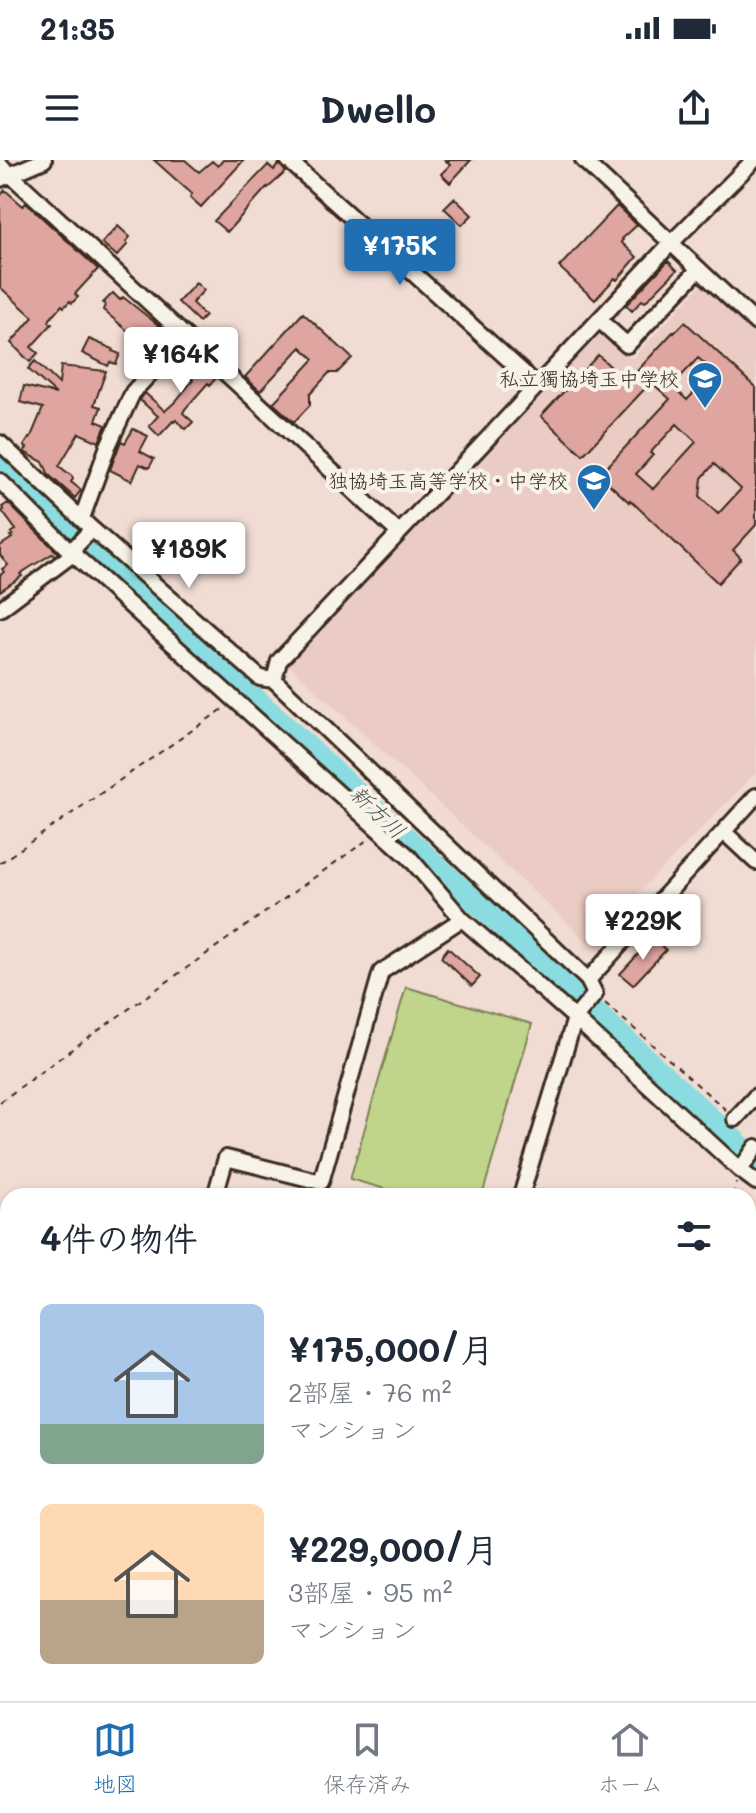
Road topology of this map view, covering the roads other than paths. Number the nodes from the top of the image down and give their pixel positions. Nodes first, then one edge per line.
1 (44, 160) edge
2 (288, 160) edge
3 (583, 160) edge
4 (754, 160) edge
5 (4, 173) edge
6 (671, 243) junction
7 (699, 269) junction
8 (599, 320) junction
9 (756, 323) edge
10 (185, 336) junction
11 (537, 385) junction
12 (0, 443) edge
13 (0, 481) edge
14 (87, 526) junction
15 (399, 533) junction
16 (74, 550) junction
17 (0, 609) edge
18 (274, 680) junction
19 (756, 796) edge
20 (724, 832) junction
21 (756, 862) edge
22 (462, 919) junction
23 (588, 980) junction
24 (578, 1014) junction
25 (756, 1096) edge
26 (735, 1119) road end
27 (756, 1147) edge
28 (740, 1170) junction
29 (756, 1182) edge
30 (217, 1188) edge
31 (524, 1188) edge

1 - 5 street
2 - 11 street
3 - 6 street
4 - 6 street
5 - 10 street
6 - 7 street
6 - 8 street
7 - 8 street
7 - 9 street
8 - 11 street
10 - 14 street
10 - 15 street
11 - 15 street
12 - 14 street
13 - 16 street
14 - 16 street
14 - 18 street
15 - 18 street
16 - 17 street
16 - 22 street
18 - 23 street
19 - 20 street
20 - 21 street
20 - 23 street
22 - 24 street
22 - 30 street
23 - 24 street
24 - 28 street
24 - 31 street
25 - 26 street
27 - 28 street
28 - 29 street

